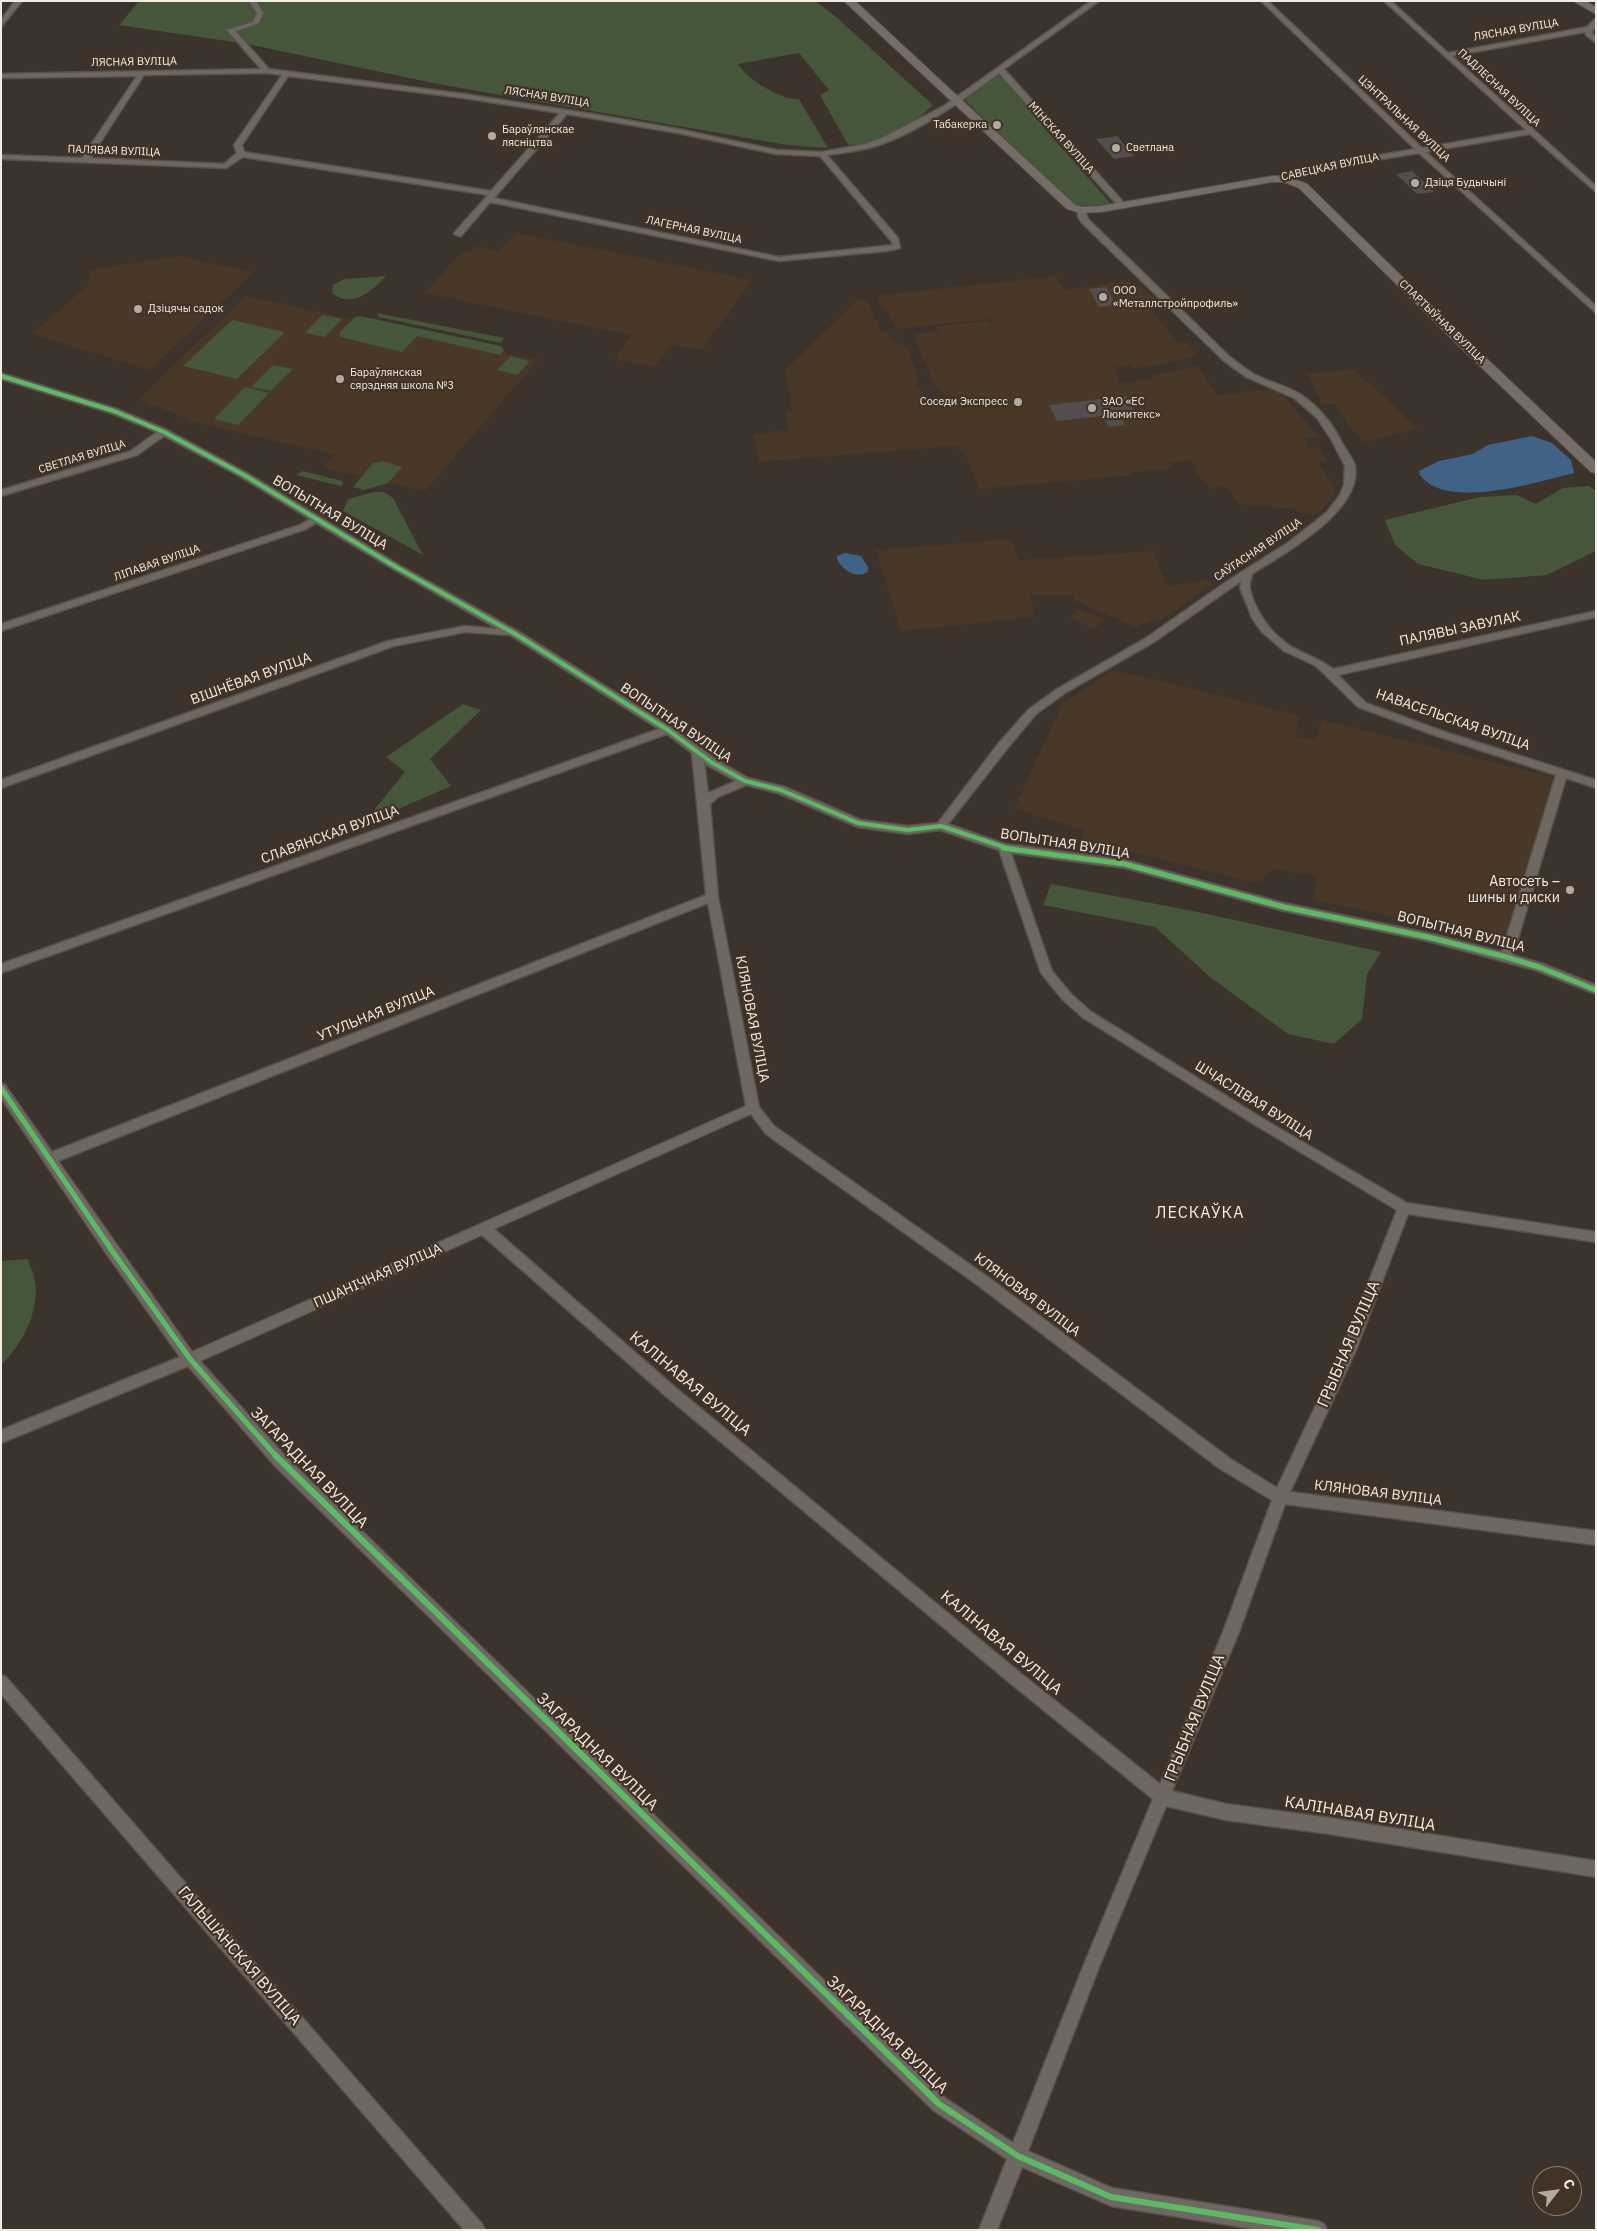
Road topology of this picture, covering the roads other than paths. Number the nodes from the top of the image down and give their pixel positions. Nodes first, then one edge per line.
1 (19, 1) edge
2 (252, 1) edge
3 (849, 1) edge
4 (1096, 1) edge
5 (1264, 1) edge
6 (1387, 1) edge
7 (1578, 1) edge
8 (1596, 11) edge
9 (1596, 20) edge
10 (1, 25) edge
11 (1589, 29) junction
12 (1596, 41) edge
13 (1448, 55) junction
14 (1000, 69) junction
15 (267, 71) junction
16 (286, 74) junction
17 (141, 75) junction
18 (1, 76) edge
19 (957, 100) junction
20 (565, 112) junction
21 (1530, 132) junction
22 (1419, 150) junction
23 (241, 154) junction
24 (822, 154) junction
25 (1, 157) edge
26 (84, 161) junction
27 (1286, 179) junction
28 (1596, 190) edge
29 (491, 197) junction
30 (1122, 205) junction
31 (1076, 208) junction
32 (458, 234) dead end
33 (1596, 311) edge
34 (1, 376) edge
35 (164, 432) junction
36 (1596, 469) edge
37 (1, 493) edge
38 (318, 518) junction
39 (1247, 574) junction
40 (1596, 614) edge
41 (1, 628) edge
42 (517, 635) junction
43 (1331, 672) junction
44 (668, 730) junction
45 (697, 750) junction
46 (1562, 773) junction
47 (745, 781) junction
48 (1, 784) edge
49 (1596, 784) edge
50 (704, 803) junction
51 (941, 826) junction
52 (1004, 848) junction
53 (712, 897) junction
54 (1506, 957) junction
55 (1, 969) edge
56 (1596, 990) edge
57 (1, 1088) edge
58 (753, 1108) junction
59 (51, 1158) junction
60 (1404, 1208) junction
61 (485, 1229) junction
62 (1596, 1237) edge
63 (190, 1359) junction
64 (1, 1437) edge
65 (1280, 1497) junction
66 (1596, 1538) edge
67 (1, 1682) edge
68 (1163, 1797) junction
69 (1596, 1869) edge
70 (1018, 2156) junction
71 (476, 2230) edge
72 (988, 2230) edge
73 (1318, 2230) edge

1 - 10 street
2 - 15 street
3 - 19 main road
4 - 14 street
5 - 22 street, ЦЭНТРАЛЬНАЯ ВУЛІЦА
6 - 13 street, ПАДЛЕСНАЯ ВУЛІЦА
7 - 8 main road
9 - 11 street
11 - 12 street
11 - 13 street, ЛЯСНАЯ ВУЛІЦА
13 - 21 street, ПАДЛЕСНАЯ ВУЛІЦА
14 - 19 street
14 - 30 street, МІНСКАЯ ВУЛІЦА
15 - 16 street, ЛЯСНАЯ ВУЛІЦА
15 - 17 street, ЛЯСНАЯ ВУЛІЦА
16 - 20 street, ЛЯСНАЯ ВУЛІЦА
16 - 23 street
17 - 18 street, ЛЯСНАЯ ВУЛІЦА
17 - 26 street
19 - 24 street, ЛЯСНАЯ ВУЛІЦА
19 - 31 main road
20 - 24 street, ЛЯСНАЯ ВУЛІЦА
20 - 29 street
21 - 22 street, САВЕЦКАЯ ВУЛІЦА
21 - 28 street, ПАДЛЕСНАЯ ВУЛІЦА
22 - 27 street, САВЕЦКАЯ ВУЛІЦА
22 - 33 street, ЦЭНТРАЛЬНАЯ ВУЛІЦА
23 - 26 street, ПАЛЯВАЯ ВУЛІЦА
23 - 29 street, ЛАГЕРНАЯ ВУЛІЦА
24 - 29 street, ЛАГЕРНАЯ ВУЛІЦА
25 - 26 street, ПАЛЯВАЯ ВУЛІЦА
27 - 30 main road, САВЕЦКАЯ ВУЛІЦА
27 - 36 main road, СПАРТЫЎНАЯ ВУЛІЦА
29 - 32 street
30 - 31 main road, САВЕЦКАЯ ВУЛІЦА
31 - 39 street, САЎГАСНАЯ ВУЛІЦА
34 - 35 street, ВОПЫТНАЯ ВУЛІЦА
35 - 37 street, СВЕТЛАЯ ВУЛІЦА
35 - 38 street, ВОПЫТНАЯ ВУЛІЦА
38 - 41 street, ЛІПАВАЯ ВУЛІЦА
38 - 42 street, ВОПЫТНАЯ ВУЛІЦА
39 - 43 street, НАВАСЕЛЬСКАЯ ВУЛІЦА
39 - 51 street, САЎГАСНАЯ ВУЛІЦА
40 - 43 street, ПАЛЯВЫ ЗАВУЛАК
42 - 44 street, ВОПЫТНАЯ ВУЛІЦА
42 - 48 street, ВІШНЁВАЯ ВУЛІЦА
43 - 46 street, НАВАСЕЛЬСКАЯ ВУЛІЦА
44 - 45 street, ВОПЫТНАЯ ВУЛІЦА
44 - 55 street, СЛАВЯНСКАЯ ВУЛІЦА
45 - 47 street, ВОПЫТНАЯ ВУЛІЦА
45 - 50 street, КЛЯНОВАЯ ВУЛІЦА
46 - 49 street, НАВАСЕЛЬСКАЯ ВУЛІЦА
46 - 54 street
47 - 50 street
47 - 51 street, ВОПЫТНАЯ ВУЛІЦА
50 - 53 street, КЛЯНОВАЯ ВУЛІЦА
51 - 52 street, ВОПЫТНАЯ ВУЛІЦА
52 - 54 street, ВОПЫТНАЯ ВУЛІЦА
52 - 60 street, ШЧАСЛІВАЯ ВУЛІЦА
53 - 58 street, КЛЯНОВАЯ ВУЛІЦА
53 - 59 street, УТУЛЬНАЯ ВУЛІЦА
54 - 56 street, ВОПЫТНАЯ ВУЛІЦА
57 - 59 street, ЗАГАРАДНАЯ ВУЛІЦА
58 - 61 street, ПШАНІЧНАЯ ВУЛІЦА
58 - 65 street, КЛЯНОВАЯ ВУЛІЦА
59 - 63 street, ЗАГАРАДНАЯ ВУЛІЦА
60 - 62 street, ШЧАСЛІВАЯ ВУЛІЦА
60 - 65 street, ГРЫБНАЯ ВУЛІЦА
61 - 63 street, ПШАНІЧНАЯ ВУЛІЦА
61 - 68 street, КАЛІНАВАЯ ВУЛІЦА
63 - 64 street, ПШАНІЧНАЯ ВУЛІЦА
63 - 70 street, ЗАГАРАДНАЯ ВУЛІЦА
65 - 66 street, КЛЯНОВАЯ ВУЛІЦА
65 - 68 street, ГРЫБНАЯ ВУЛІЦА
67 - 71 street, ГАЛЬШАНСКАЯ ВУЛІЦА
68 - 69 street, КАЛІНАВАЯ ВУЛІЦА
68 - 70 street, ГРЫБНАЯ ВУЛІЦА
70 - 72 street, ГРЫБНАЯ ВУЛІЦА
70 - 73 street, ЗАГАРАДНАЯ ВУЛІЦА

